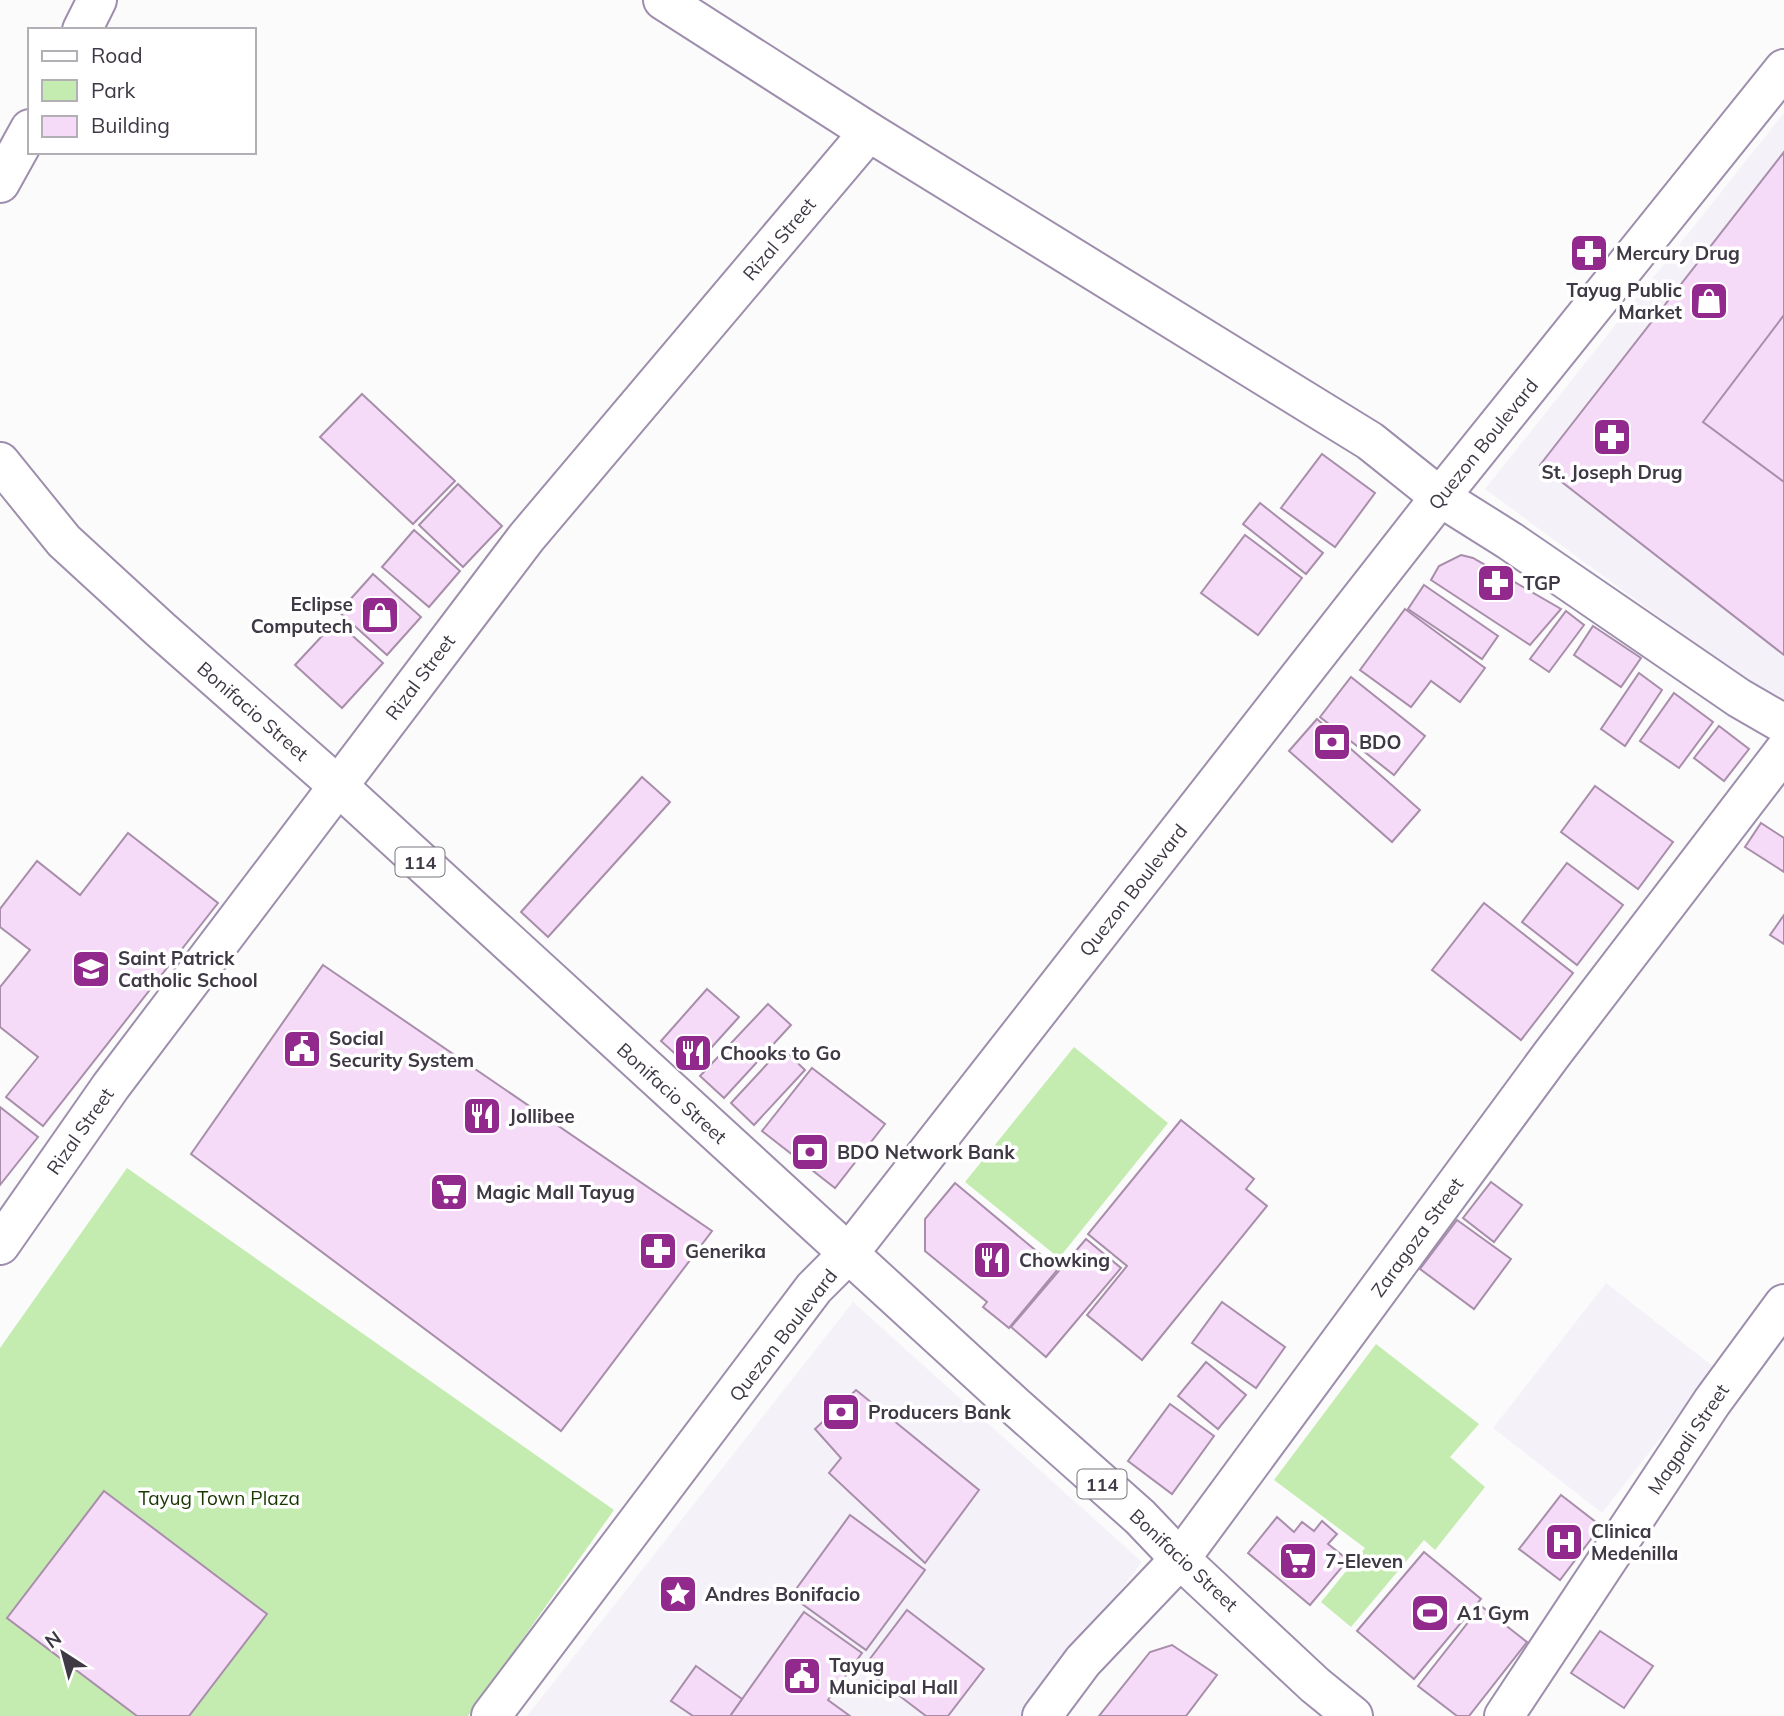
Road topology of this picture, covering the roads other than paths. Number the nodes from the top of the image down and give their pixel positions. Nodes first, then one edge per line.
1 (97, 0) edge
2 (663, 0) edge
3 (83, 28) edge
4 (1784, 69) edge
5 (869, 132) junction
6 (28, 133) edge
7 (0, 183) edge
8 (0, 462) edge
9 (1440, 497) junction
10 (1784, 724) edge
11 (1784, 751) edge
12 (337, 785) junction
13 (0, 1245) edge
14 (849, 1253) junction
15 (1784, 1304) edge
16 (1180, 1559) junction
17 (491, 1716) edge
18 (1042, 1716) edge
19 (1353, 1716) edge
20 (1504, 1716) edge

1 - 3 street
2 - 5 street
4 - 9 street, Quezon Boulevard
5 - 9 street
5 - 12 street, Rizal Street
6 - 7 street
8 - 12 street, Bonifacio Street / 114
9 - 10 street
9 - 14 street, Quezon Boulevard
11 - 16 street, Zaragoza Street
12 - 13 street, Rizal Street
12 - 14 street, Bonifacio Street / 114
14 - 16 street, Bonifacio Street / 114
14 - 17 street, Quezon Boulevard
15 - 20 street, Magpali Street
16 - 18 street, Zaragoza Street
16 - 19 street, Bonifacio Street / 114

